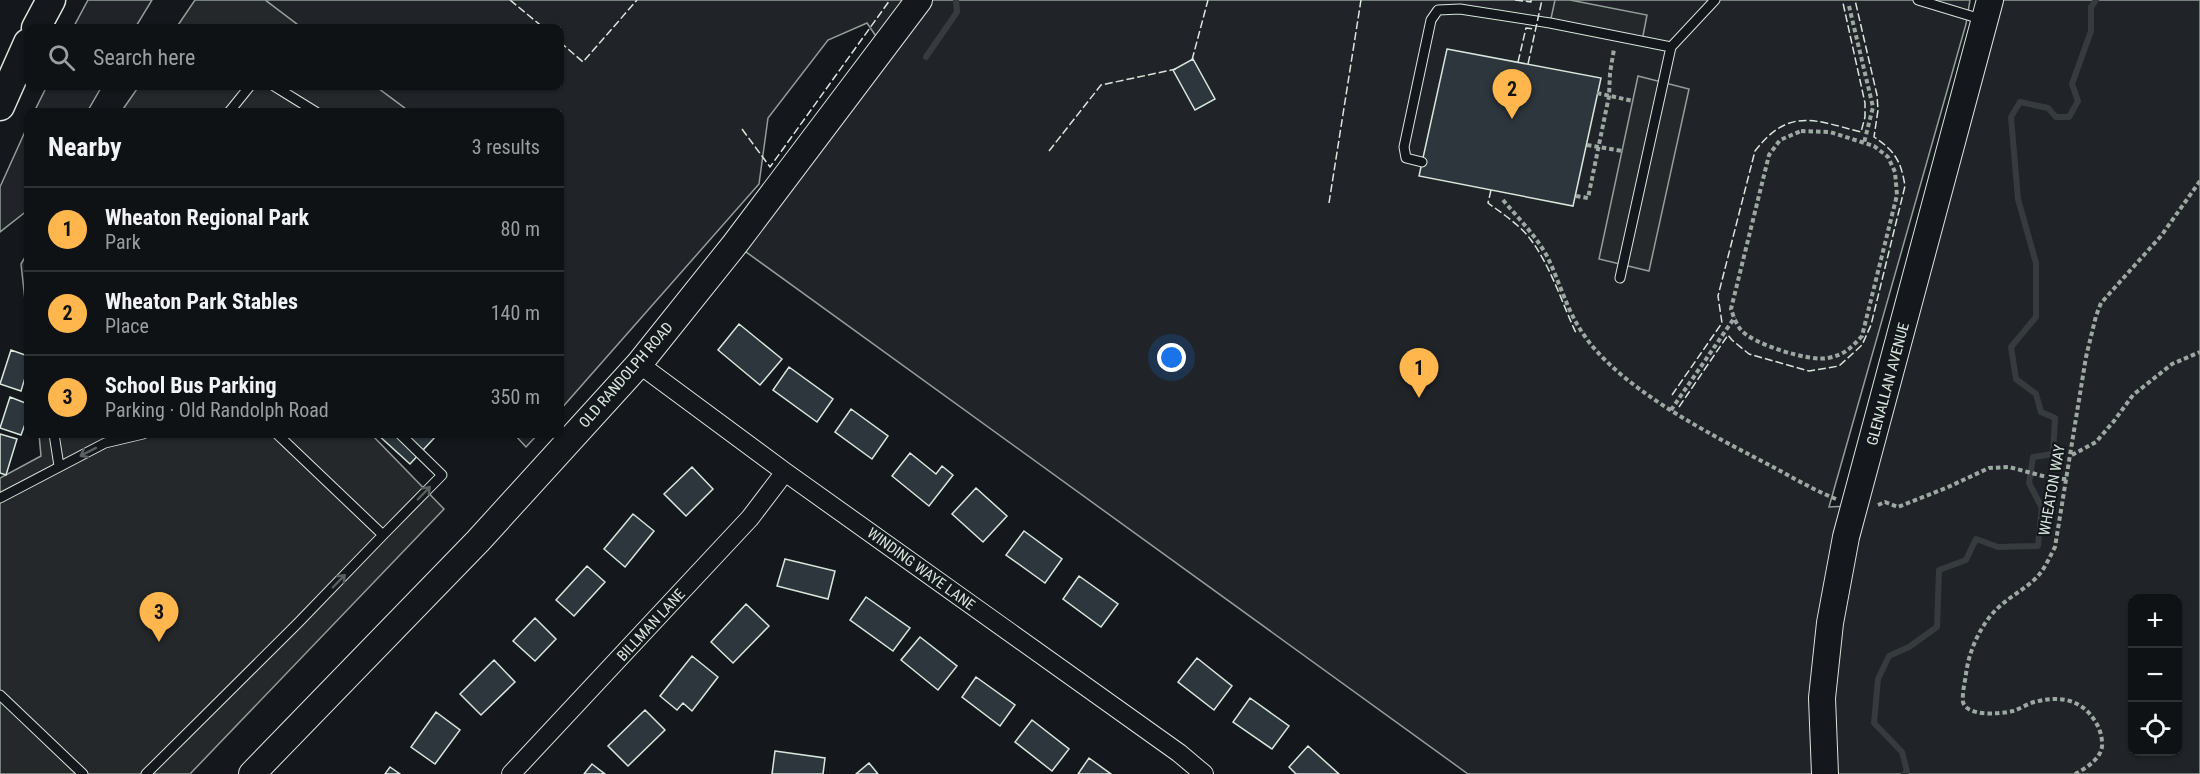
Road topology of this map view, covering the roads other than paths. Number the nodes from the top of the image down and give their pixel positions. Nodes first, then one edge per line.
1 (51, 0) edge
2 (919, 0) edge
3 (1714, 0) edge
4 (1918, 0) edge
5 (1988, 10) edge
6 (38, 24) edge
7 (1671, 47) junction
8 (24, 53) edge
9 (247, 90) edge
10 (280, 90) edge
11 (0, 106) edge
12 (232, 108) edge
13 (310, 108) edge
14 (1422, 162) dead end
15 (1620, 278) dead end
16 (639, 364) junction
17 (55, 438) edge
18 (126, 438) edge
19 (281, 438) edge
20 (404, 438) edge
21 (59, 466) junction
22 (785, 472) junction
23 (0, 498) edge
24 (383, 535) junction
25 (0, 695) edge
26 (83, 774) edge
27 (146, 774) edge
28 (252, 774) edge
29 (511, 774) edge
30 (1204, 774) edge
31 (1825, 774) edge

1 - 6 main road
2 - 16 street, OLD RANDOLPH ROAD
3 - 7 lane
4 - 5 lane
5 - 31 street, GLENALLAN AVENUE
7 - 14 lane
7 - 15 lane
8 - 11 main road
9 - 12 lane
10 - 13 lane
16 - 22 street, WINDING WAYE LANE
16 - 28 street, OLD RANDOLPH ROAD
17 - 21 lane
18 -> 21 lane
19 - 24 lane
24 -> 20 lane
21 - 23 lane
22 - 29 street, BILLMAN LANE
22 - 30 street, WINDING WAYE LANE
27 -> 24 lane
25 - 26 lane

